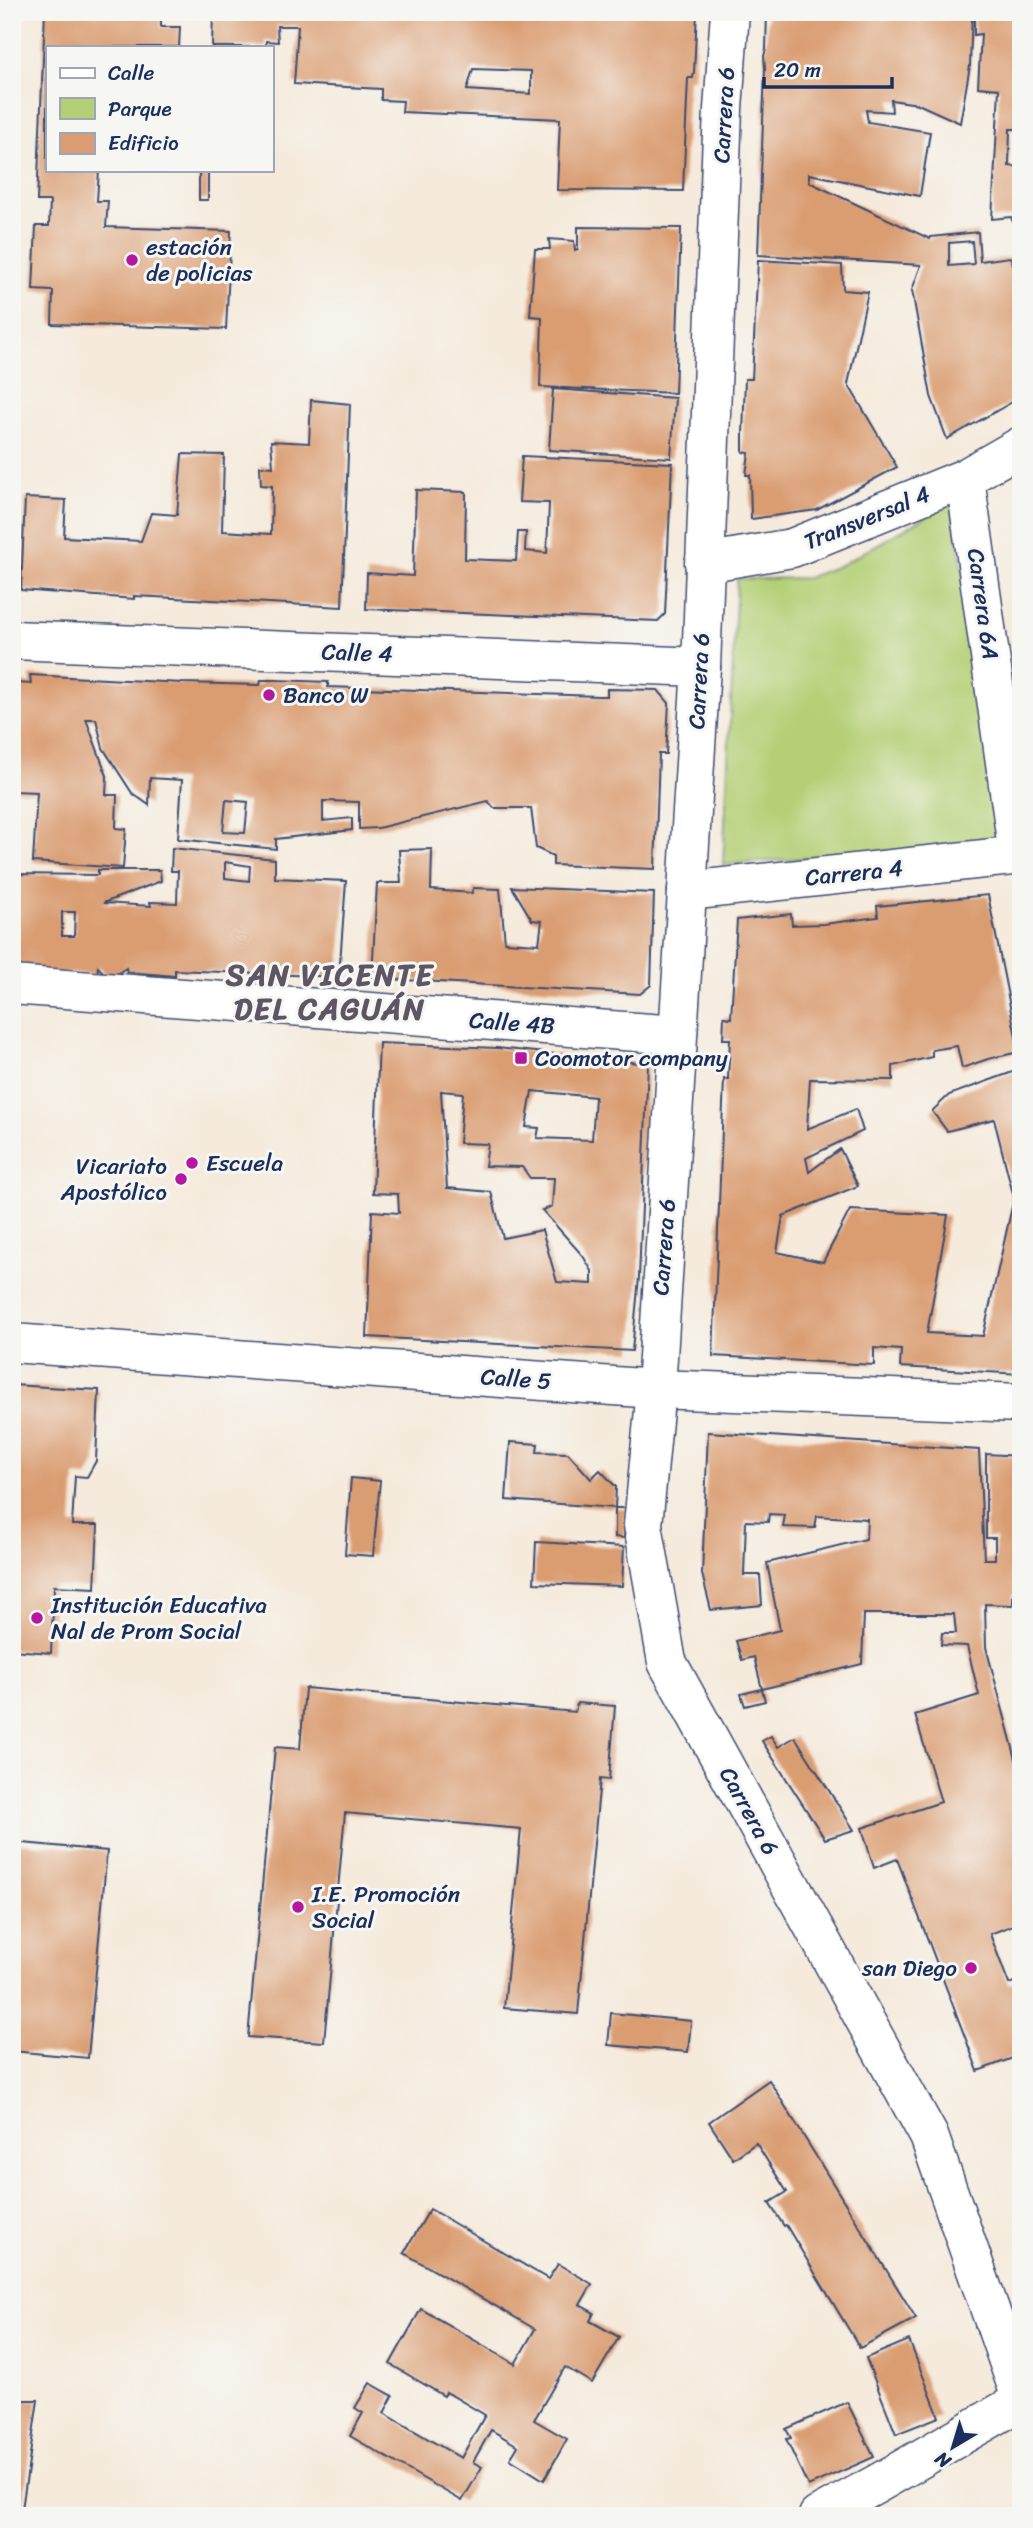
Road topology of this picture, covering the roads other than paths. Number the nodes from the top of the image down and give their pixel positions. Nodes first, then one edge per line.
1 (730, 12) edge
2 (1021, 446) edge
3 (965, 478) junction
4 (704, 563) junction
5 (12, 640) edge
6 (701, 667) junction
7 (1019, 855) edge
8 (687, 891) junction
9 (12, 985) edge
10 (677, 1035) junction
11 (12, 1343) edge
12 (656, 1388) junction
13 (1021, 1403) edge
14 (1021, 2399) edge
15 (818, 2516) edge

1 - 4 main road, Carrera 6
2 - 3 main road, Transversal 4
3 - 4 main road, Transversal 4
3 - 7 main road, Carrera 6A
4 - 6 main road, Carrera 6
5 - 6 main road, Calle 4
6 - 8 main road, Carrera 6
7 - 8 main road, Carrera 4
8 - 10 main road, Carrera 6
9 - 10 main road, Calle 4B
10 - 12 main road, Carrera 6
11 - 12 main road, Calle 5
12 - 13 main road, Calle 5
12 - 14 main road, Carrera 6
14 - 15 main road

